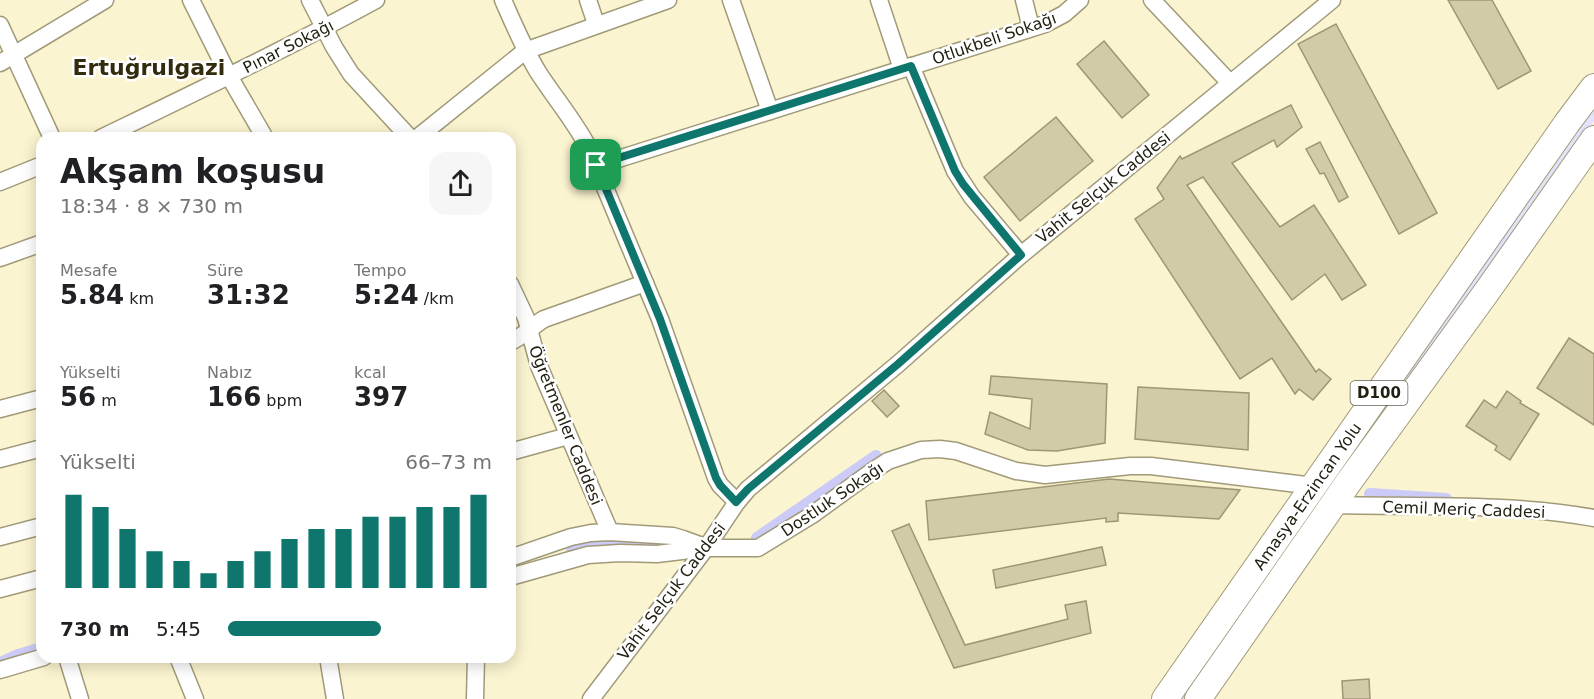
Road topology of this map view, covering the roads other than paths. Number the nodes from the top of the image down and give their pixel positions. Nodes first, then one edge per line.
1 (105, 0) edge
2 (191, 0) edge
3 (310, 0) edge
4 (376, 0) edge
5 (502, 0) edge
6 (588, 0) edge
7 (668, 0) edge
8 (731, 0) edge
9 (879, 0) edge
10 (1024, 0) edge
11 (1080, 0) edge
12 (1152, 0) edge
13 (1332, 0) edge
14 (638, 4) edge
15 (596, 24) junction
16 (0, 25) edge
17 (324, 28) junction
18 (1031, 28) junction
19 (525, 51) junction
20 (7, 58) edge
21 (906, 68) junction
22 (229, 76) junction
23 (1230, 83) junction
24 (1594, 87) edge
25 (770, 111) junction
26 (49, 132) edge
27 (113, 132) edge
28 (262, 132) edge
29 (404, 132) edge
30 (424, 132) edge
31 (1594, 139) edge
32 (596, 165) junction
33 (36, 167) edge
34 (0, 182) edge
35 (36, 245) edge
36 (1021, 255) junction
37 (0, 258) edge
38 (645, 283) junction
39 (516, 297) edge
40 (529, 329) junction
41 (516, 339) edge
42 (36, 400) edge
43 (0, 409) edge
44 (568, 436) junction
45 (36, 450) edge
46 (516, 450) edge
47 (0, 459) edge
48 (1314, 486) junction
49 (736, 502) junction
50 (1333, 504) junction
51 (1594, 518) edge
52 (36, 528) edge
53 (610, 532) junction
54 (0, 537) edge
55 (705, 548) junction
56 (516, 556) edge
57 (516, 575) edge
58 (36, 580) edge
59 (0, 589) edge
60 (36, 659) edge
61 (69, 663) edge
62 (180, 663) edge
63 (329, 663) edge
64 (476, 663) edge
65 (0, 670) edge
66 (596, 697) edge
67 (80, 699) edge
68 (195, 699) edge
69 (335, 699) edge
70 (476, 699) edge
71 (1165, 699) edge
72 (1198, 699) edge

1 - 20 street
2 - 22 street
3 - 17 street
4 - 17 street, Pınar Sokağı
5 - 19 street
6 - 15 street
7 - 14 street
8 - 25 street
9 - 21 street
10 - 18 street
11 - 18 street, Otlukbeli Sokağı
12 - 23 street
13 - 23 street, Vahit Selçuk Caddesi
14 - 15 street
15 - 19 street
16 - 20 street
17 - 22 street, Pınar Sokağı
17 - 29 street
18 - 21 street, Otlukbeli Sokağı
19 - 30 street
19 - 32 street
20 - 26 street
21 - 25 street, Otlukbeli Sokağı
21 - 36 street
22 - 27 street, Pınar Sokağı
22 - 28 street
23 - 36 street, Vahit Selçuk Caddesi
24 - 48 highway, Amasya-Erzincan Yolu / D100
25 - 32 street, Otlukbeli Sokağı
31 - 50 highway, Amasya-Erzincan Yolu / D100
32 - 38 street
33 - 34 street
35 - 37 street
36 - 49 street, Vahit Selçuk Caddesi
38 - 40 street
38 - 49 street
39 - 40 street, Öğretmenler Caddesi
40 - 41 street
40 - 44 street, Öğretmenler Caddesi
42 - 43 street
44 - 46 street
44 - 53 street, Öğretmenler Caddesi
45 - 47 street
48 - 55 street, Dostluk Sokağı
48 - 71 highway, Amasya-Erzincan Yolu / D100
49 - 55 street, Vahit Selçuk Caddesi
50 - 51 street, Cemil Meriç Caddesi
50 - 72 highway, Amasya-Erzincan Yolu / D100
52 - 54 street
53 - 55 street, Dostluk Sokağı
53 - 56 street, Dostluk Sokağı
55 - 57 street, Dostluk Sokağı
55 - 66 street, Vahit Selçuk Caddesi
58 - 59 street
60 - 65 street
61 - 67 street
62 - 68 street
63 - 69 street
64 - 70 street

